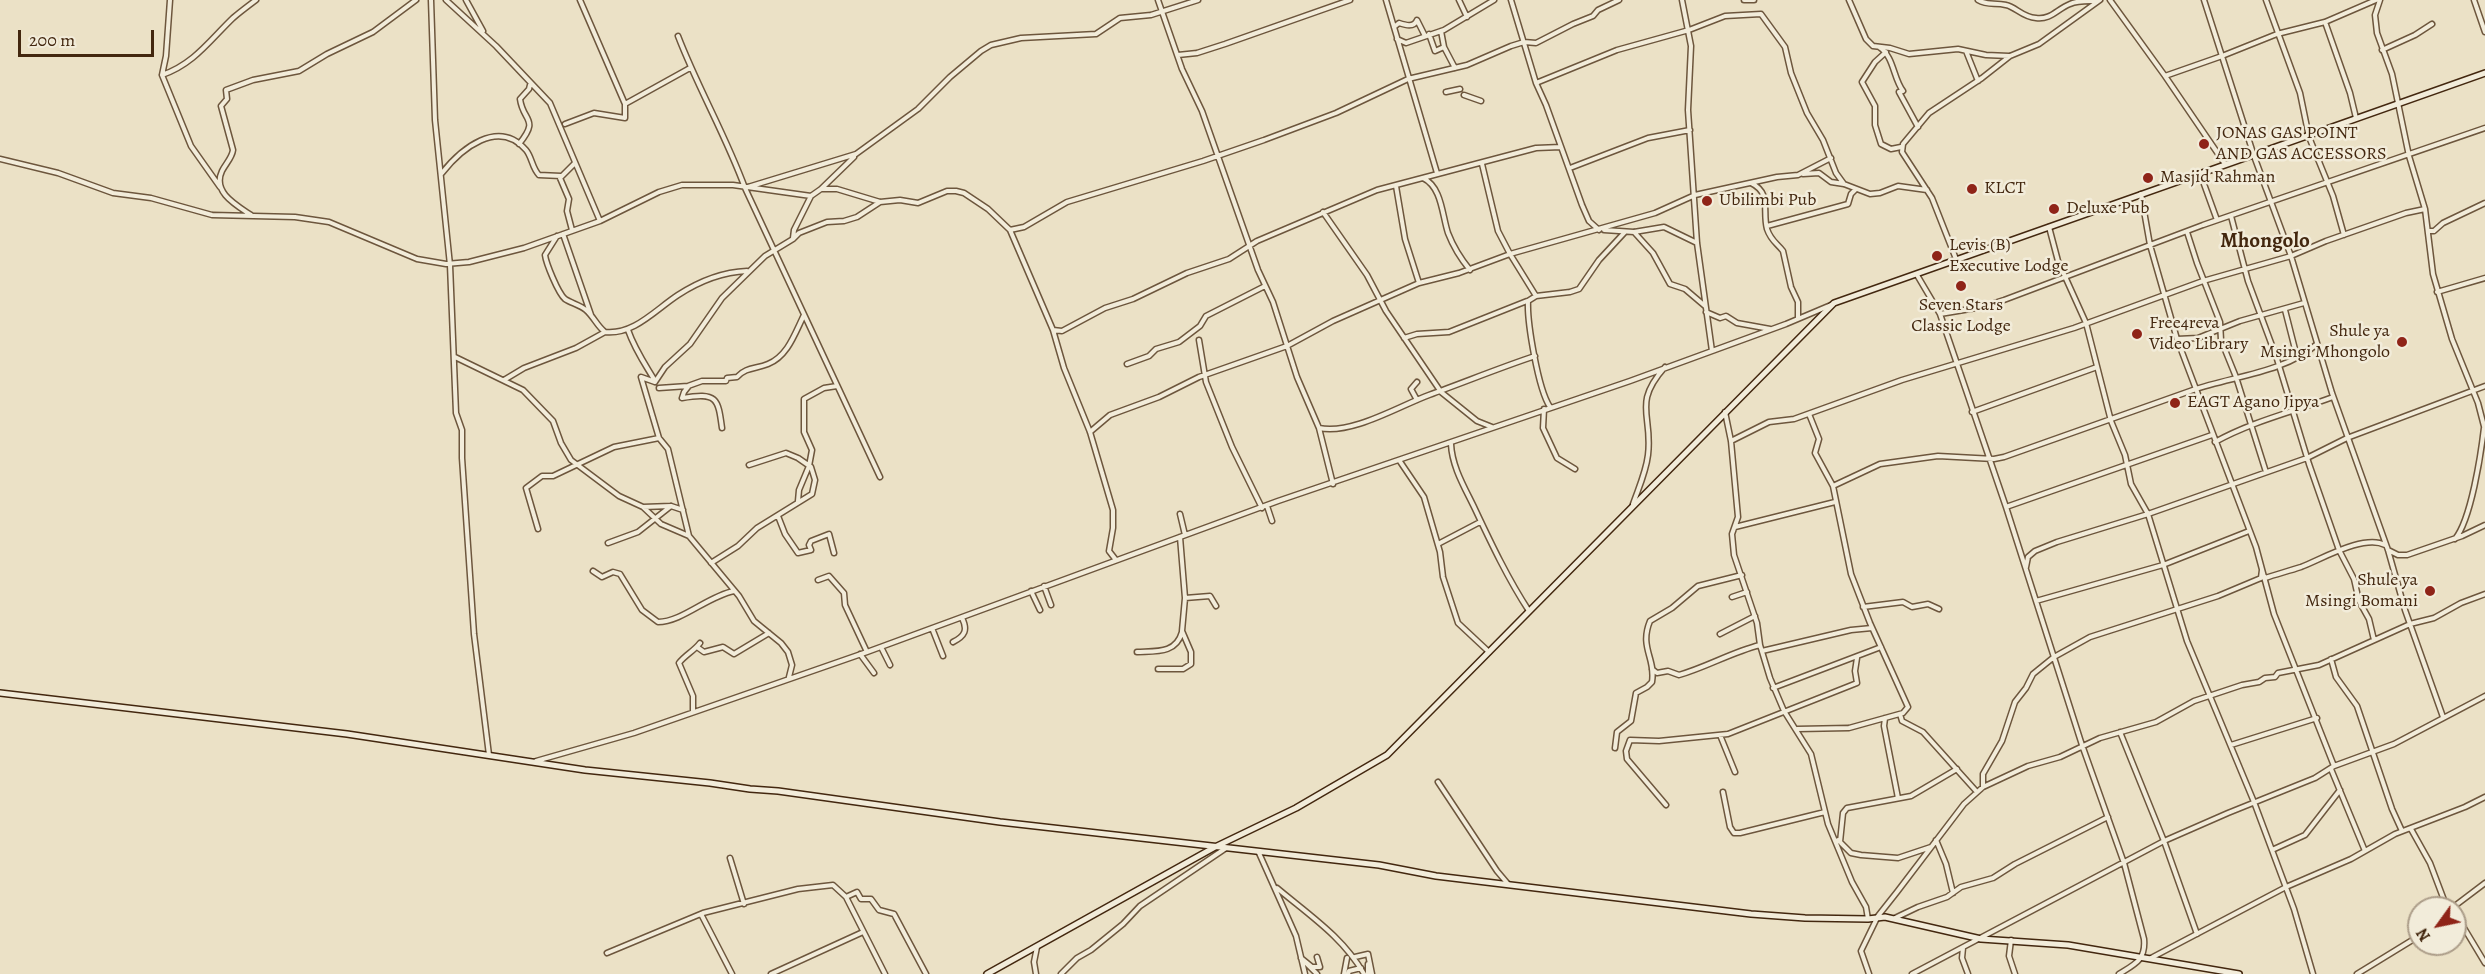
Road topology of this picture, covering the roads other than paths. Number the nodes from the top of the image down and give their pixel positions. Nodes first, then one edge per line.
1 (170, 0) edge
2 (256, 0) edge
3 (416, 0) edge
4 (431, 0) edge
5 (446, 0) edge
6 (466, 0) edge
7 (580, 0) edge
8 (1158, 0) edge
9 (1198, 0) edge
10 (1350, 0) edge
11 (1386, 0) edge
12 (1459, 0) edge
13 (1494, 0) edge
14 (1511, 0) edge
15 (1619, 0) edge
16 (1682, 0) edge
17 (1744, 0) edge
18 (1754, 0) edge
19 (1849, 0) edge
20 (1978, 0) edge
21 (2100, 0) edge
22 (2110, 0) edge
23 (2204, 0) edge
24 (2266, 0) edge
25 (2378, 0) edge
26 (2474, 0) edge
27 (1161, 12) junction
28 (2485, 12) edge
29 (2479, 14) junction
30 (1467, 17) junction
31 (2325, 22) junction
32 (2432, 24) dead end
33 (1394, 27) junction
34 (1689, 30) junction
35 (1441, 31) junction
36 (2485, 32) edge
37 (2277, 34) junction
38 (1427, 35) junction
39 (678, 36) dead end
40 (488, 39) junction
41 (1397, 39) junction
42 (1524, 42) junction
43 (1444, 47) junction
44 (1878, 47) junction
45 (1966, 50) junction
46 (2382, 50) junction
47 (1886, 52) junction
48 (1178, 55) junction
49 (2010, 56) junction
50 (2222, 56) junction
51 (690, 68) junction
52 (1455, 68) junction
53 (2485, 73) edge
54 (162, 75) junction
55 (2165, 75) junction
56 (1408, 79) junction
57 (1978, 81) junction
58 (1536, 83) junction
59 (530, 84) junction
60 (1460, 89) dead end
61 (1446, 92) dead end
62 (1464, 95) dead end
63 (1481, 100) dead end
64 (625, 104) junction
65 (2397, 105) junction
66 (2356, 119) junction
67 (565, 124) dead end
68 (1918, 127) junction
69 (2485, 128) edge
70 (1690, 130) junction
71 (2309, 137) junction
72 (519, 144) junction
73 (1561, 147) junction
74 (1902, 147) junction
75 (856, 154) junction
76 (1218, 156) junction
77 (2254, 156) junction
78 (2409, 156) junction
79 (1831, 158) junction
80 (0, 159) edge
81 (574, 163) junction
82 (1482, 164) junction
83 (2225, 164) junction
84 (1570, 168) junction
85 (2200, 172) junction
86 (442, 173) junction
87 (1437, 173) junction
88 (1798, 175) junction
89 (561, 176) junction
90 (1422, 178) junction
91 (1751, 183) junction
92 (2328, 183) junction
93 (1844, 184) junction
94 (1396, 186) junction
95 (745, 188) junction
96 (821, 189) junction
97 (1856, 189) junction
98 (222, 190) junction
99 (1927, 190) junction
100 (2141, 193) junction
101 (1695, 195) junction
102 (811, 196) junction
103 (880, 202) junction
104 (2272, 202) junction
105 (2485, 203) edge
106 (2426, 209) junction
107 (1323, 212) junction
108 (251, 215) junction
109 (2231, 216) junction
110 (2217, 220) junction
111 (600, 221) junction
112 (1767, 226) junction
113 (2049, 226) junction
114 (572, 230) junction
115 (1010, 230) junction
116 (1601, 230) junction
117 (2428, 231) junction
118 (1625, 232) junction
119 (1634, 232) junction
120 (2187, 232) junction
121 (560, 235) junction
122 (2344, 235) junction
123 (793, 239) junction
124 (1697, 243) junction
125 (1250, 244) junction
126 (2150, 245) junction
127 (775, 249) junction
128 (1510, 254) junction
129 (2290, 256) junction
130 (1956, 259) junction
131 (450, 265) junction
132 (1470, 270) junction
133 (2246, 270) junction
134 (748, 271) junction
135 (1917, 275) junction
136 (2066, 278) junction
137 (2485, 278) edge
138 (2204, 281) junction
139 (1419, 283) junction
140 (1265, 286) junction
141 (2438, 292) junction
142 (2163, 295) junction
143 (1536, 296) junction
144 (1380, 300) junction
145 (1528, 301) junction
146 (1834, 303) junction
147 (2304, 303) junction
148 (1706, 309) junction
149 (2284, 310) junction
150 (805, 314) junction
151 (1940, 315) junction
152 (592, 316) junction
153 (2260, 316) junction
154 (1798, 319) junction
155 (2086, 323) junction
156 (2220, 328) junction
157 (1770, 329) junction
158 (628, 330) junction
159 (1053, 330) junction
160 (605, 332) junction
161 (1404, 338) junction
162 (2177, 339) junction
163 (1199, 340) dead end
164 (2317, 344) junction
165 (1287, 346) junction
166 (1712, 351) junction
167 (1534, 356) junction
168 (455, 357) junction
169 (2297, 357) junction
170 (1127, 364) dead end
171 (1956, 364) junction
172 (2278, 364) junction
173 (1666, 366) junction
174 (2097, 367) junction
175 (1205, 376) junction
176 (2236, 377) junction
177 (504, 380) junction
178 (655, 382) junction
179 (1417, 382) dead end
180 (689, 386) junction
181 (837, 386) junction
182 (2485, 386) edge
183 (659, 388) dead end
184 (2195, 389) junction
185 (2473, 390) junction
186 (1441, 392) junction
187 (2333, 397) junction
188 (1417, 400) junction
189 (1550, 407) junction
190 (1544, 409) junction
191 (2291, 410) junction
192 (1725, 412) junction
193 (1972, 412) junction
194 (1808, 414) junction
195 (2111, 421) junction
196 (2250, 425) junction
197 (1492, 427) junction
198 (1319, 428) junction
199 (722, 429) dead end
200 (2485, 429) edge
201 (1090, 432) junction
202 (2212, 435) junction
203 (659, 438) junction
204 (2347, 438) junction
205 (1731, 441) junction
206 (2215, 442) junction
207 (1451, 444) junction
208 (1989, 458) junction
209 (2307, 458) junction
210 (1399, 460) junction
211 (577, 465) junction
212 (750, 465) dead end
213 (809, 466) junction
214 (2127, 466) junction
215 (1575, 469) dead end
216 (2266, 472) junction
217 (880, 477) dead end
218 (1333, 484) junction
219 (2232, 485) junction
220 (1833, 486) junction
221 (798, 502) junction
222 (1835, 502) junction
223 (671, 506) junction
224 (643, 507) junction
225 (1264, 507) junction
226 (1632, 507) junction
227 (2006, 507) junction
228 (683, 511) junction
229 (1180, 514) dead end
230 (2148, 514) junction
231 (778, 516) junction
232 (656, 520) junction
233 (1272, 521) dead end
234 (1480, 522) junction
235 (2485, 525) edge
236 (1734, 527) junction
237 (538, 529) dead end
238 (2249, 531) junction
239 (689, 536) junction
240 (1182, 536) junction
241 (2455, 538) junction
242 (608, 543) dead end
243 (1438, 544) junction
244 (2387, 548) junction
245 (2338, 550) junction
246 (834, 552) dead end
247 (1116, 560) junction
248 (711, 563) junction
249 (2163, 565) junction
250 (2262, 566) junction
251 (2025, 567) junction
252 (593, 571) dead end
253 (1742, 575) junction
254 (2265, 578) junction
255 (818, 580) dead end
256 (1044, 586) junction
257 (734, 591) junction
258 (1031, 591) junction
259 (1747, 592) junction
260 (2485, 594) edge
261 (1732, 597) dead end
262 (1185, 598) junction
263 (2036, 602) junction
264 (1052, 605) dead end
265 (1216, 606) dead end
266 (1863, 607) junction
267 (1939, 609) dead end
268 (1040, 610) dead end
269 (2176, 610) junction
270 (1529, 612) junction
271 (1755, 616) junction
272 (962, 618) junction
273 (2410, 624) junction
274 (932, 628) junction
275 (1872, 628) junction
276 (1182, 631) junction
277 (769, 633) junction
278 (1720, 634) dead end
279 (2374, 640) junction
280 (953, 642) dead end
281 (1760, 645) junction
282 (881, 647) junction
283 (1881, 647) junction
284 (1762, 651) junction
285 (867, 652) junction
286 (1137, 652) dead end
287 (1490, 652) junction
288 (860, 654) junction
289 (943, 656) dead end
290 (2054, 657) junction
291 (1857, 658) junction
292 (2331, 658) junction
293 (890, 664) dead end
294 (1158, 669) dead end
295 (1652, 669) junction
296 (2296, 670) junction
297 (874, 673) dead end
298 (788, 678) junction
299 (1773, 688) junction
300 (0, 693) edge
301 (2210, 695) junction
302 (2485, 696) edge
303 (693, 711) junction
304 (1784, 711) junction
305 (1900, 714) junction
306 (2443, 717) junction
307 (1885, 718) junction
308 (2316, 718) junction
309 (1796, 729) junction
310 (2120, 732) junction
311 (1720, 735) junction
312 (2231, 745) junction
313 (2082, 746) junction
314 (1615, 748) dead end
315 (2373, 753) junction
316 (489, 755) junction
317 (536, 761) junction
318 (2333, 767) junction
319 (1957, 769) junction
320 (1735, 772) dead end
321 (1438, 782) dead end
322 (1983, 787) junction
323 (2340, 790) junction
324 (1723, 792) dead end
325 (1977, 792) junction
326 (2485, 797) edge
327 (1898, 798) junction
328 (2254, 802) junction
329 (1666, 805) dead end
330 (1825, 812) junction
331 (2108, 817) junction
332 (2411, 829) junction
333 (2402, 831) junction
334 (1833, 835) junction
335 (1936, 840) junction
336 (2164, 841) junction
337 (1840, 842) junction
338 (1932, 846) junction
339 (1215, 847) junction
340 (1226, 848) junction
341 (2272, 850) junction
342 (2365, 851) junction
343 (1259, 853) junction
344 (730, 858) dead end
345 (2124, 863) junction
346 (2485, 883) edge
347 (1274, 885) junction
348 (1509, 885) junction
349 (2286, 887) junction
350 (1953, 893) junction
351 (2442, 896) edge
352 (846, 897) junction
353 (2467, 897) edge
354 (744, 904) junction
355 (701, 914) junction
356 (1878, 916) junction
357 (1895, 918) junction
358 (1868, 919) junction
359 (864, 933) junction
360 (2197, 934) junction
361 (2467, 934) edge
362 (1981, 939) junction
363 (2011, 940) junction
364 (2407, 943) edge
365 (1037, 947) junction
366 (1963, 947) junction
367 (607, 953) dead end
368 (1317, 957) dead end
369 (1355, 957) junction
370 (1301, 958) junction
371 (1347, 958) dead end
372 (2144, 959) junction
373 (2485, 963) edge
374 (1361, 968) junction
375 (1034, 972) edge
376 (732, 974) edge
377 (771, 974) edge
378 (885, 974) edge
379 (926, 974) edge
380 (987, 974) edge
381 (1061, 974) edge
382 (1305, 974) edge
383 (1317, 974) edge
384 (1344, 974) edge
385 (1348, 974) edge
386 (1368, 974) edge
387 (1869, 974) edge
388 (1912, 974) edge
389 (1968, 974) edge
390 (2015, 974) edge
391 (2119, 974) edge
392 (2239, 974) edge
393 (2313, 974) edge
394 (2357, 974) edge

1 - 54 street
2 - 54 street
3 - 98 street
4 - 86 street
5 - 40 street
6 - 40 street
7 - 64 street
8 - 27 street
9 - 27 street
10 - 48 street
11 - 33 street
12 - 30 street
13 - 30 street
14 - 42 street
15 - 42 street
16 - 34 street
17 - 18 street
19 - 44 street
20 - 21 street
21 - 49 street
22 - 55 street
23 - 50 street
24 - 37 street
25 - 31 street
25 - 46 street
26 - 29 street
27 - 48 street
27 - 75 street
28 - 29 street
29 - 36 street
30 - 35 street
31 - 37 street
31 - 66 street
32 - 46 street
33 - 38 street
33 - 41 street
34 - 58 street
34 - 70 street
34 - 79 street
35 - 38 street
35 - 43 street
37 - 50 street
37 - 71 street
38 - 41 street
38 - 43 street
39 - 51 street
40 - 59 street
41 - 56 street
42 - 52 street
42 - 58 street
43 - 52 street
44 - 45 street
44 - 47 street
45 - 49 street
45 - 57 street
46 - 65 street
47 - 68 street
47 - 74 street
48 - 76 street
49 - 57 street
50 - 55 street
50 - 77 street
51 - 64 street
51 - 95 street
52 - 56 street
53 - 65 street
54 - 98 street
55 - 83 street
56 - 76 street
56 - 87 street
57 - 68 street
58 - 73 street
59 - 72 street
59 - 81 street
60 - 61 street
62 - 63 street
64 - 67 street
65 - 66 street
65 - 78 street
66 - 71 street
68 - 74 street
69 - 78 street
70 - 84 street
70 - 101 street
71 - 77 street
71 - 92 street
72 - 86 street
72 - 89 street
73 - 82 street
73 - 84 street
74 - 99 street
75 - 95 street
75 - 96 street
76 - 115 street
76 - 125 street
77 - 83 street
77 - 104 street
78 - 92 street
78 - 106 street
79 - 88 street
79 - 93 street
80 - 108 street
81 - 89 street
81 - 111 street
82 - 87 street
82 - 128 street
83 - 85 street
84 - 116 street
85 - 100 street
85 - 110 street
86 - 131 street
87 - 90 street
88 - 91 street
88 - 93 street
89 - 114 street
90 - 94 street
90 - 132 street
91 - 101 street
91 - 112 street
92 - 104 street
92 - 122 street
93 - 97 street
94 - 107 street
94 - 139 street
95 - 102 street
95 - 111 street
95 - 127 street
96 - 102 street
96 - 103 street
97 - 99 street
97 - 112 street
98 - 108 street
99 - 130 street
100 - 113 street
100 - 126 street
101 - 116 street
101 - 124 street
102 - 123 street
103 - 115 street
103 - 123 street
104 - 109 street
104 - 129 street
105 - 117 street
106 - 117 street
106 - 122 street
107 - 125 street
107 - 144 street
108 - 131 street
109 - 110 street
109 - 133 street
110 - 120 street
111 - 114 street
112 - 154 street
113 - 130 street
113 - 136 street
114 - 121 street
115 - 159 street
116 - 118 street
116 - 128 street
117 - 141 street
118 - 119 street
118 - 143 street
119 - 124 street
119 - 148 street
120 - 126 street
120 - 138 street
121 - 131 street
121 - 152 street
121 - 152 street
122 - 129 street
123 - 127 street
124 - 148 street
125 - 140 street
125 - 159 street
126 - 136 street
126 - 142 street
127 - 134 street
127 - 150 street
128 - 132 street
128 - 143 street
129 - 133 street
129 - 147 street
130 - 135 street
131 - 168 street
132 - 139 street
133 - 138 street
133 - 153 street
134 - 158 street
134 - 178 street
135 - 146 street
135 - 151 street
136 - 151 street
136 - 155 street
137 - 141 street
138 - 142 street
138 - 156 street
139 - 144 street
140 - 165 street
140 - 170 street
141 - 185 street
142 - 155 street
142 - 162 street
143 - 145 street
144 - 161 street
144 - 165 street
145 - 161 street
145 - 167 street
146 - 154 street
146 - 192 street
147 - 149 street
147 - 164 street
148 - 157 street
148 - 166 street
149 - 153 street
149 - 169 street
150 - 180 street
150 - 181 street
151 - 171 street
152 - 160 street
153 - 156 street
153 - 172 street
154 - 157 street
155 - 171 street
155 - 174 street
156 - 162 street
156 - 176 street
157 - 166 street
158 - 160 street
158 - 178 street
159 - 201 street
160 - 177 street
161 - 186 street
162 - 184 street
163 - 175 street
164 - 169 street
164 - 187 street
165 - 175 street
165 - 198 street
166 - 173 street
167 - 186 street
167 - 189 street
168 - 177 street
168 - 316 street
169 - 172 street
171 - 193 street
171 - 194 street
172 - 176 street
172 - 191 street
173 - 189 street
173 - 226 street
174 - 193 street
174 - 195 street
175 - 201 street
175 - 225 street
176 - 184 street
176 - 196 street
177 - 211 street
178 - 203 street
179 - 188 street
180 - 183 street
180 - 199 street
181 - 213 street
181 - 217 street
182 - 185 street
184 - 195 street
184 - 202 street
185 - 200 street
185 - 204 street
186 - 188 street
186 - 197 street
187 - 191 street
187 - 204 street
188 - 198 street
189 - 190 street
190 - 197 street
190 - 215 street
191 - 196 street
191 - 209 street
192 - 205 street
192 - 226 street
193 - 208 street
194 - 205 street
194 - 220 street
195 - 208 street
195 - 214 street
196 - 206 street
196 - 216 street
197 - 207 street
198 - 218 street
200 - 241 street
201 - 247 street
202 - 206 street
202 - 214 street
203 - 211 street
203 - 228 street
204 - 209 street
204 - 244 street
205 - 236 street
206 - 219 street
207 - 210 street
207 - 234 street
208 - 220 street
208 - 227 street
209 - 216 street
209 - 245 street
210 - 218 street
210 - 243 street
211 - 224 street
211 - 237 street
212 - 213 street
213 - 221 street
213 - 221 street
214 - 227 street
214 - 230 street
216 - 219 street
218 - 225 street
219 - 230 street
219 - 238 street
220 - 222 street
221 - 231 street
222 - 236 street
222 - 266 street
223 - 224 street
223 - 228 street
223 - 232 street
224 - 232 street
225 - 233 street
225 - 240 street
226 - 270 street
227 - 251 street
228 - 239 street
229 - 240 street
230 - 249 street
230 - 251 street
231 - 246 street
231 - 248 street
232 - 239 street
232 - 242 street
234 - 243 street
234 - 270 street
235 - 241 street
236 - 253 street
238 - 249 street
238 - 250 street
239 - 248 street
240 - 247 street
240 - 262 street
241 - 244 street
243 - 287 street
244 - 245 street
244 - 273 street
245 - 254 street
245 - 279 street
247 - 256 street
248 - 257 street
249 - 263 street
249 - 269 street
250 - 254 street
250 - 269 street
251 - 263 street
252 - 257 street
253 - 259 street
253 - 295 street
254 - 296 street
255 - 285 street
256 - 258 street
256 - 264 street
257 - 277 street
258 - 268 street
258 - 272 street
259 - 261 street
259 - 271 street
260 - 273 street
262 - 265 street
262 - 276 street
263 - 290 street
266 - 267 street
266 - 275 street
269 - 290 street
269 - 301 street
270 - 287 street
271 - 278 street
271 - 281 street
272 - 274 street
272 - 280 street
273 - 279 street
273 - 306 street
274 - 282 street
274 - 289 street
275 - 283 street
275 - 284 street
276 - 286 street
276 - 294 street
277 - 298 street
277 - 303 street
279 - 292 street
281 - 284 street
281 - 295 street
282 - 285 street
282 - 293 street
283 - 291 street
283 - 305 street
284 - 299 street
285 - 288 street
287 - 339 street
288 - 297 street
288 - 298 street
290 - 313 street
290 - 322 street
291 - 299 street
291 - 304 street
292 - 296 street
292 - 315 street
295 - 314 street
296 - 301 street
296 - 308 street
298 - 303 street
299 - 304 street
300 - 316 street
301 - 310 street
301 - 312 street
302 - 306 street
303 - 317 street
304 - 309 street
304 - 311 street
305 - 307 street
305 - 319 street
306 - 315 street
307 - 309 street
307 - 327 street
308 - 312 street
308 - 318 street
309 - 330 street
310 - 313 street
310 - 336 street
311 - 320 street
311 - 329 street
312 - 328 street
313 - 322 street
313 - 331 street
315 - 318 street
315 - 333 street
316 - 317 street
317 - 339 street
318 - 323 street
318 - 328 street
319 - 325 street
319 - 327 street
321 - 348 street
322 - 325 street
323 - 341 street
323 - 342 street
324 - 330 street
325 - 335 street
326 - 332 street
327 - 337 street
328 - 336 street
328 - 341 street
330 - 334 street
331 - 345 street
331 - 350 street
332 - 333 street
332 - 351 street
333 - 342 street
334 - 337 street
334 - 358 street
335 - 338 street
335 - 350 street
336 - 345 street
336 - 360 street
337 - 338 street
338 - 356 street
339 - 340 street
339 - 365 street
340 - 343 street
340 - 381 street
341 - 349 street
342 - 349 street
343 - 347 street
343 - 348 street
344 - 354 street
345 - 362 street
345 - 372 street
346 - 353 street
347 - 369 street
347 - 370 street
348 - 358 street
349 - 360 street
349 - 393 street
350 - 357 street
352 - 354 street
352 - 359 street
352 - 379 street
354 - 355 street
355 - 367 street
355 - 376 street
356 - 357 street
356 - 358 street
356 - 387 street
357 - 362 street
359 - 377 street
359 - 378 street
360 - 372 street
361 - 373 street
362 - 363 street
362 - 366 street
363 - 372 street
363 - 390 street
364 - 394 street
365 - 375 street
365 - 380 street
366 - 388 street
366 - 389 street
368 - 370 street
369 - 374 street
369 - 386 street
370 - 382 street
370 - 383 street
371 - 384 street
372 - 391 street
372 - 392 street
374 - 385 street
374 - 386 street

